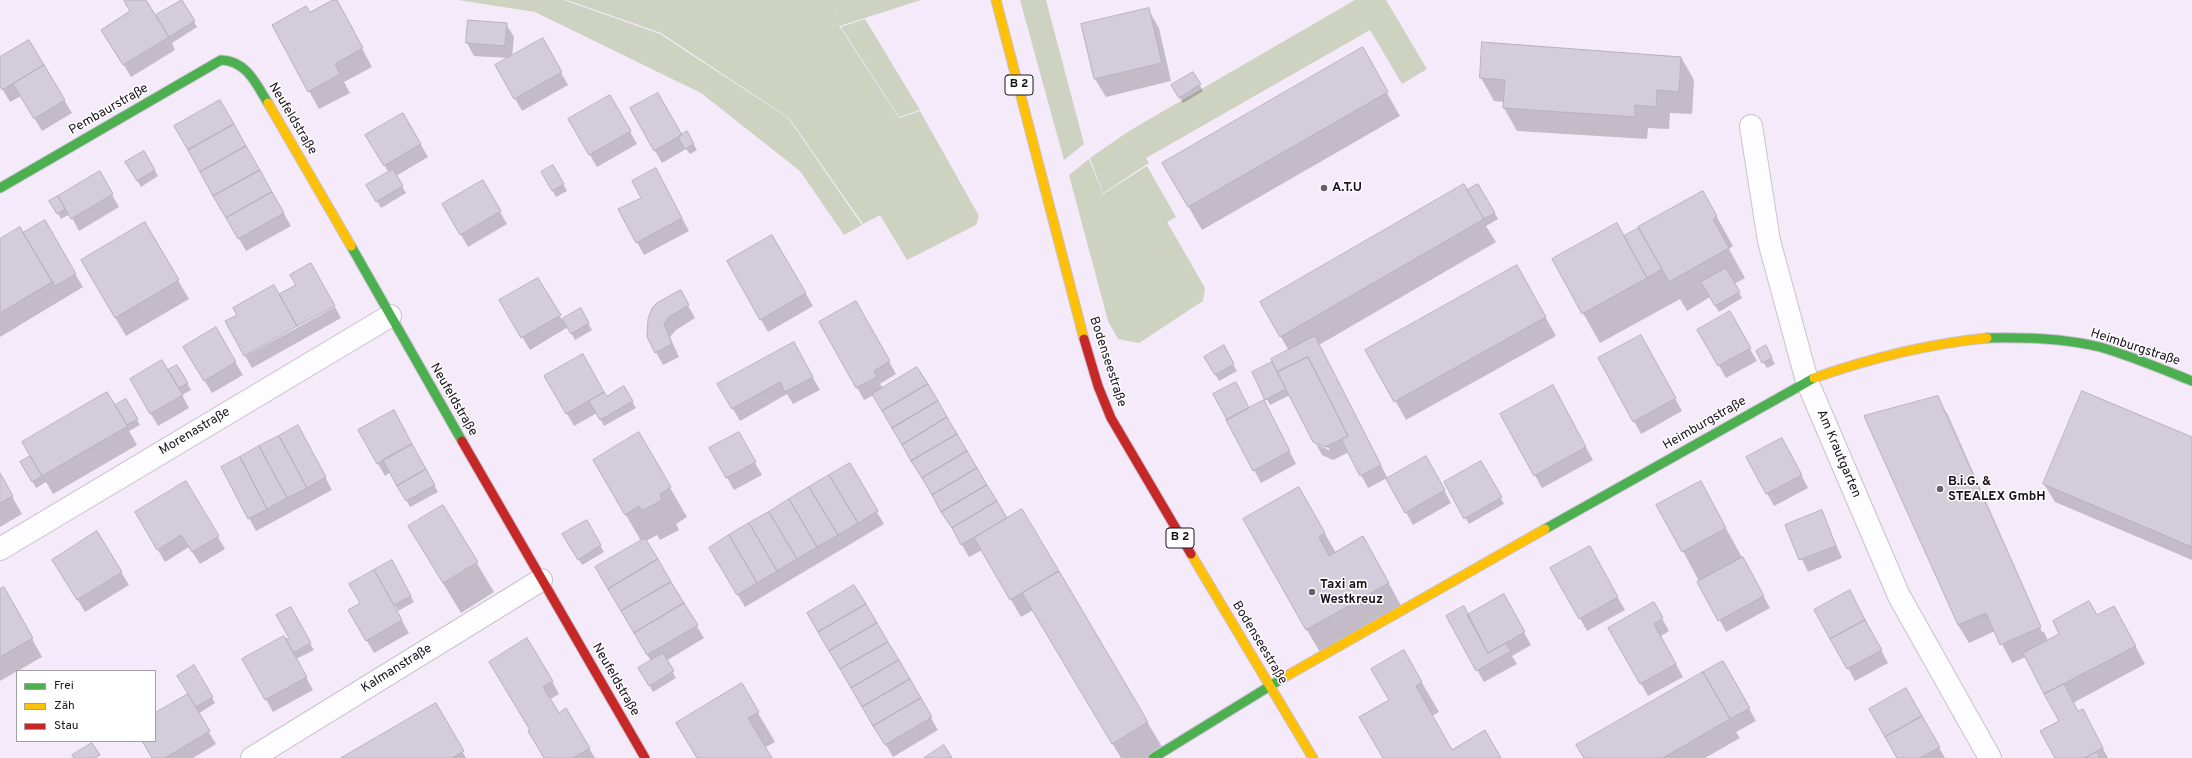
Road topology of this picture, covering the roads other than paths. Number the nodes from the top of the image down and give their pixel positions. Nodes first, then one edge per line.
1 (996, 0) edge
2 (232, 60) joint
3 (1751, 126) dead end
4 (0, 188) edge
5 (390, 316) junction
6 (1807, 381) junction
7 (2192, 381) edge
8 (0, 549) edge
9 (541, 580) junction
10 (1269, 686) junction
11 (252, 758) edge
12 (645, 758) edge
13 (1153, 758) edge
14 (1313, 758) edge
15 (1990, 758) edge

1 - 10 street, Bodenseestraße / B 2
2 - 4 street, Pembaurstraße
2 - 5 street, Neufeldstraße
3 - 6 street, Am Krautgarten
5 - 8 street, Morenastraße
5 - 9 street, Neufeldstraße
6 - 7 street, Heimburgstraße
6 - 10 street, Heimburgstraße
6 - 15 street, Am Krautgarten
9 - 11 street, Kalmanstraße
9 - 12 street, Neufeldstraße
10 - 13 street, Heimburgstraße
10 - 14 street, Bodenseestraße / B 2

